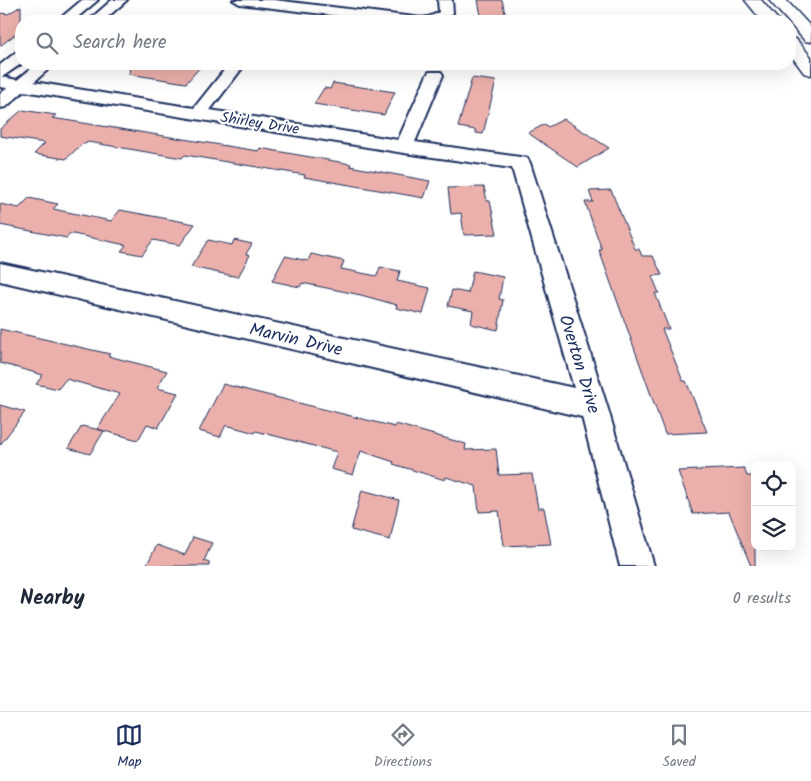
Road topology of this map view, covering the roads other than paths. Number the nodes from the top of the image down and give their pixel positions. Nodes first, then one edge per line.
1 (91, 0) edge
2 (120, 0) edge
3 (240, 0) edge
4 (446, 0) edge
5 (754, 0) edge
6 (777, 0) edge
7 (72, 15) edge
8 (102, 15) edge
9 (364, 15) edge
10 (443, 15) edge
11 (766, 15) edge
12 (791, 15) edge
13 (796, 21) edge
14 (811, 37) edge
15 (796, 50) edge
16 (15, 61) edge
17 (811, 68) edge
18 (39, 70) edge
19 (233, 70) edge
20 (0, 73) edge
21 (435, 75) dead end
22 (0, 82) edge
23 (22, 84) junction
24 (0, 103) edge
25 (199, 113) junction
26 (404, 146) junction
27 (520, 163) joint
28 (0, 272) edge
29 (593, 406) junction
30 (638, 566) edge

1 - 7 street
2 - 8 street
3 - 9 street
4 - 10 street
5 - 11 main road
6 - 12 main road
13 - 14 main road
15 - 17 main road
16 - 20 street
18 - 23 street
19 - 25 street
21 - 26 street
22 - 23 street, Shirley Drive
23 - 24 street
23 - 25 street, Shirley Drive
25 - 26 street, Shirley Drive
26 - 27 street, Shirley Drive
27 - 29 street, Overton Drive
28 - 29 street, Marvin Drive
29 - 30 street, Overton Drive

